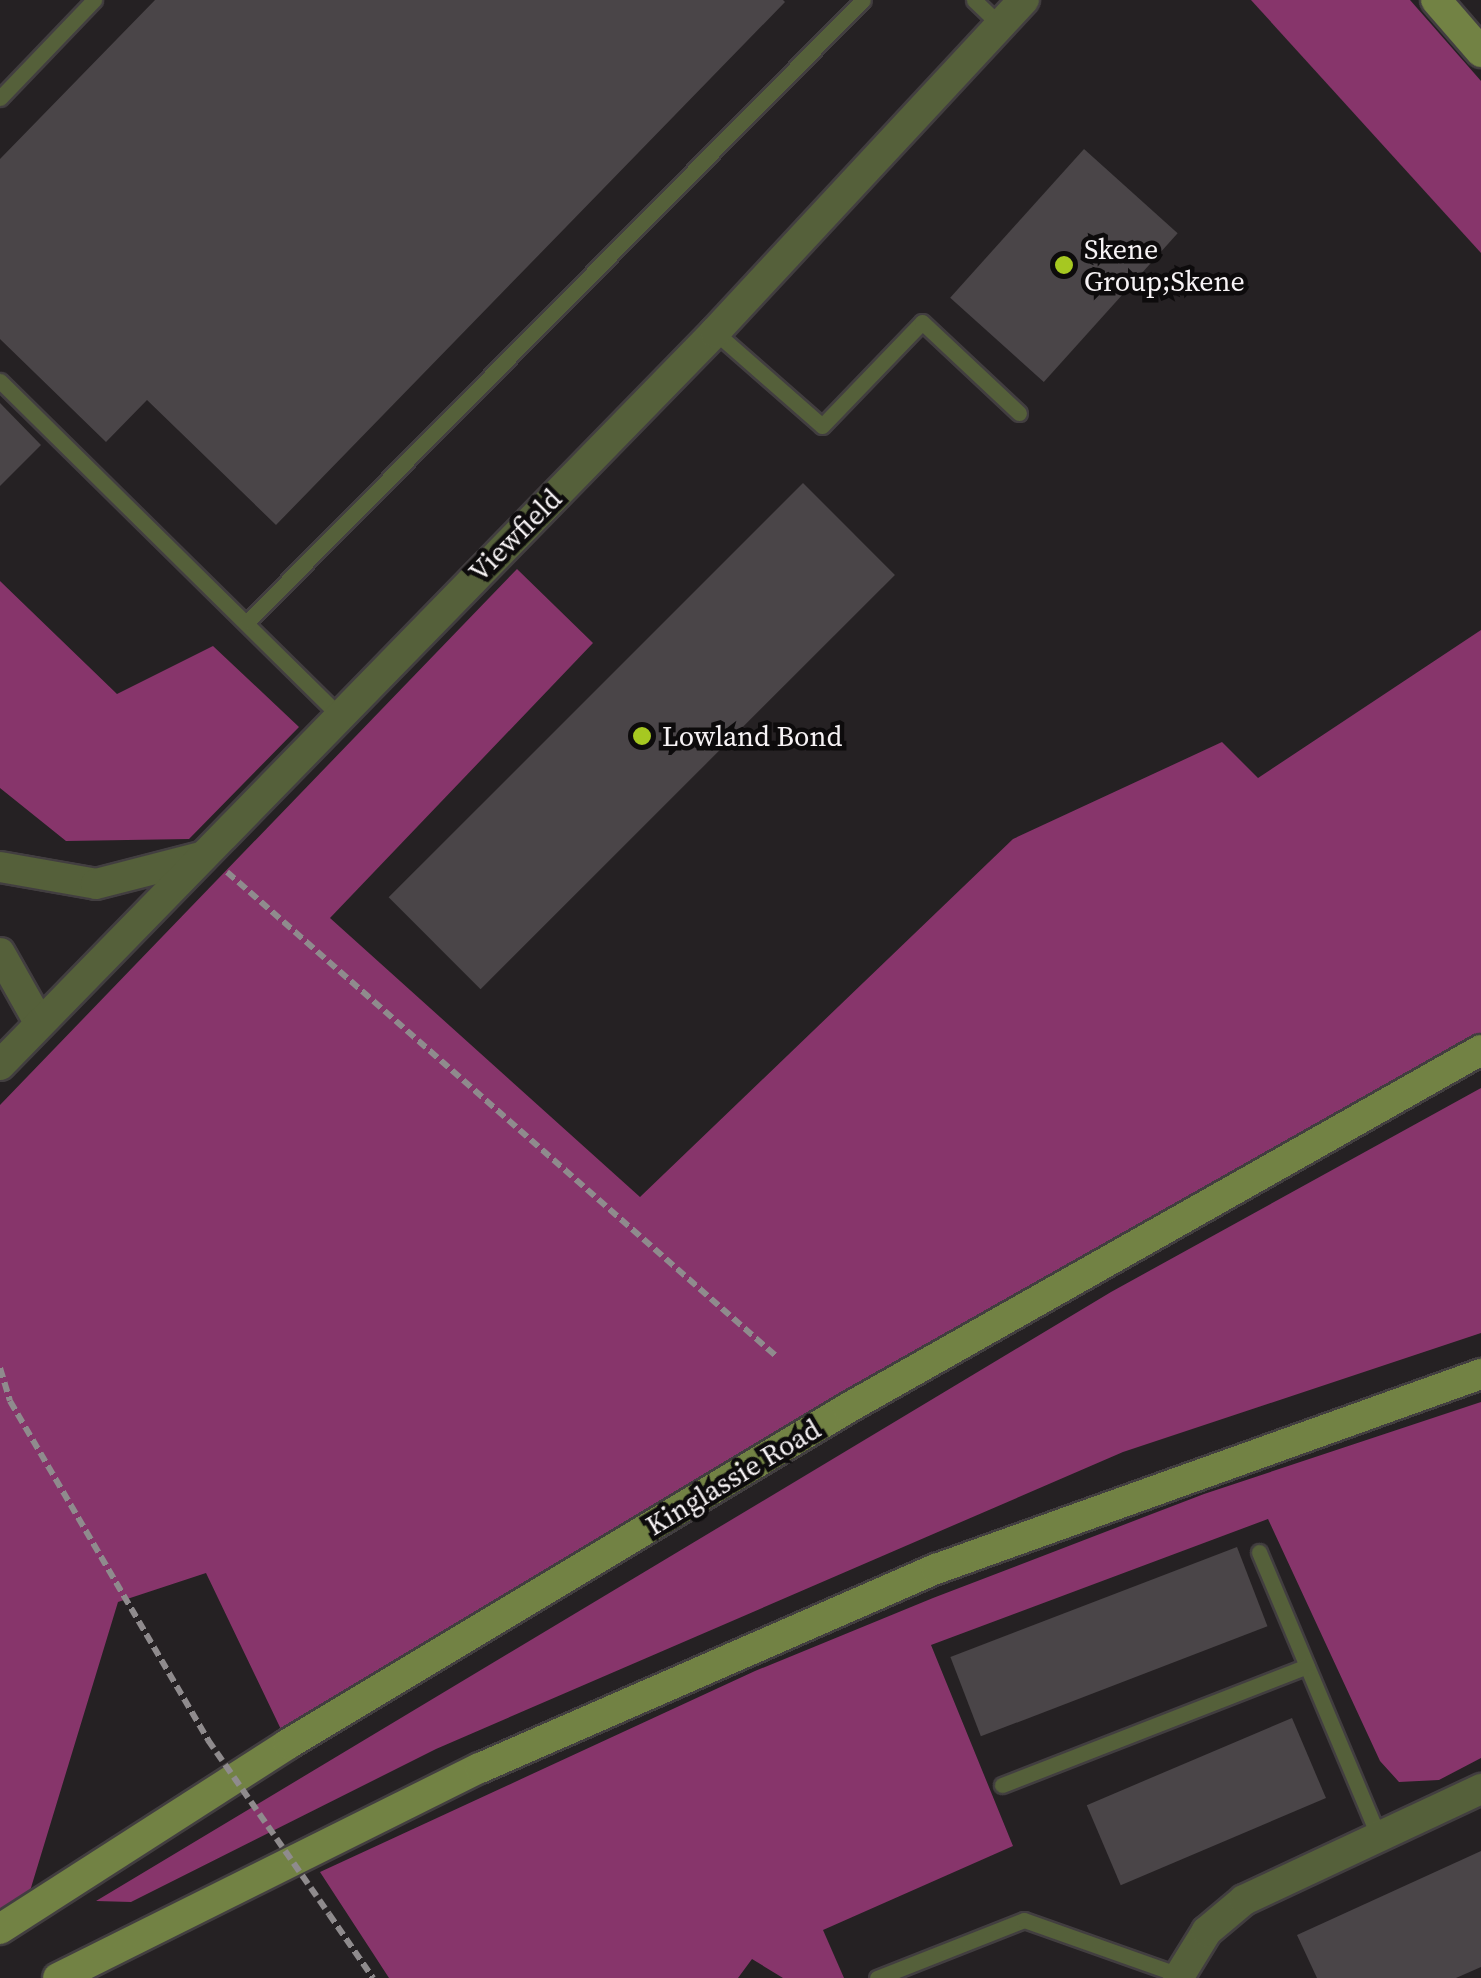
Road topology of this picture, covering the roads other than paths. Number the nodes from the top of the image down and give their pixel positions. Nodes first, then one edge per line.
1 (94, 0) edge
2 (863, 0) edge
3 (974, 0) edge
4 (1024, 0) edge
5 (1436, 0) edge
6 (1000, 25) junction
7 (1481, 52) edge
8 (0, 98) edge
9 (715, 332) junction
10 (0, 380) edge
11 (1018, 413) dead end
12 (247, 622) junction
13 (338, 714) junction
14 (208, 855) junction
15 (0, 867) edge
16 (0, 953) edge
17 (40, 1024) junction
18 (1481, 1050) edge
19 (0, 1065) edge
20 (1481, 1374) edge
21 (1260, 1552) dead end
22 (1307, 1666) junction
23 (1002, 1785) dead end
24 (1481, 1789) edge
25 (1378, 1835) junction
26 (0, 1929) edge
27 (1179, 1976) edge
28 (58, 1978) edge
29 (877, 1978) edge

1 - 8 lane
2 - 12 lane
3 - 6 lane
4 - 6 street, Viewfield
5 - 7 main road
6 - 9 street, Viewfield
9 - 11 lane
9 - 13 street, Viewfield
10 - 12 lane
12 - 13 lane
13 - 14 street, Viewfield
14 - 15 street
14 - 17 street, Viewfield
16 - 17 street
17 - 19 street, Viewfield
18 - 26 main road, Kinglassie Road
20 - 28 main road
21 - 22 lane
22 - 23 lane
22 - 25 lane
24 - 25 street
25 - 27 street
27 - 29 lane

